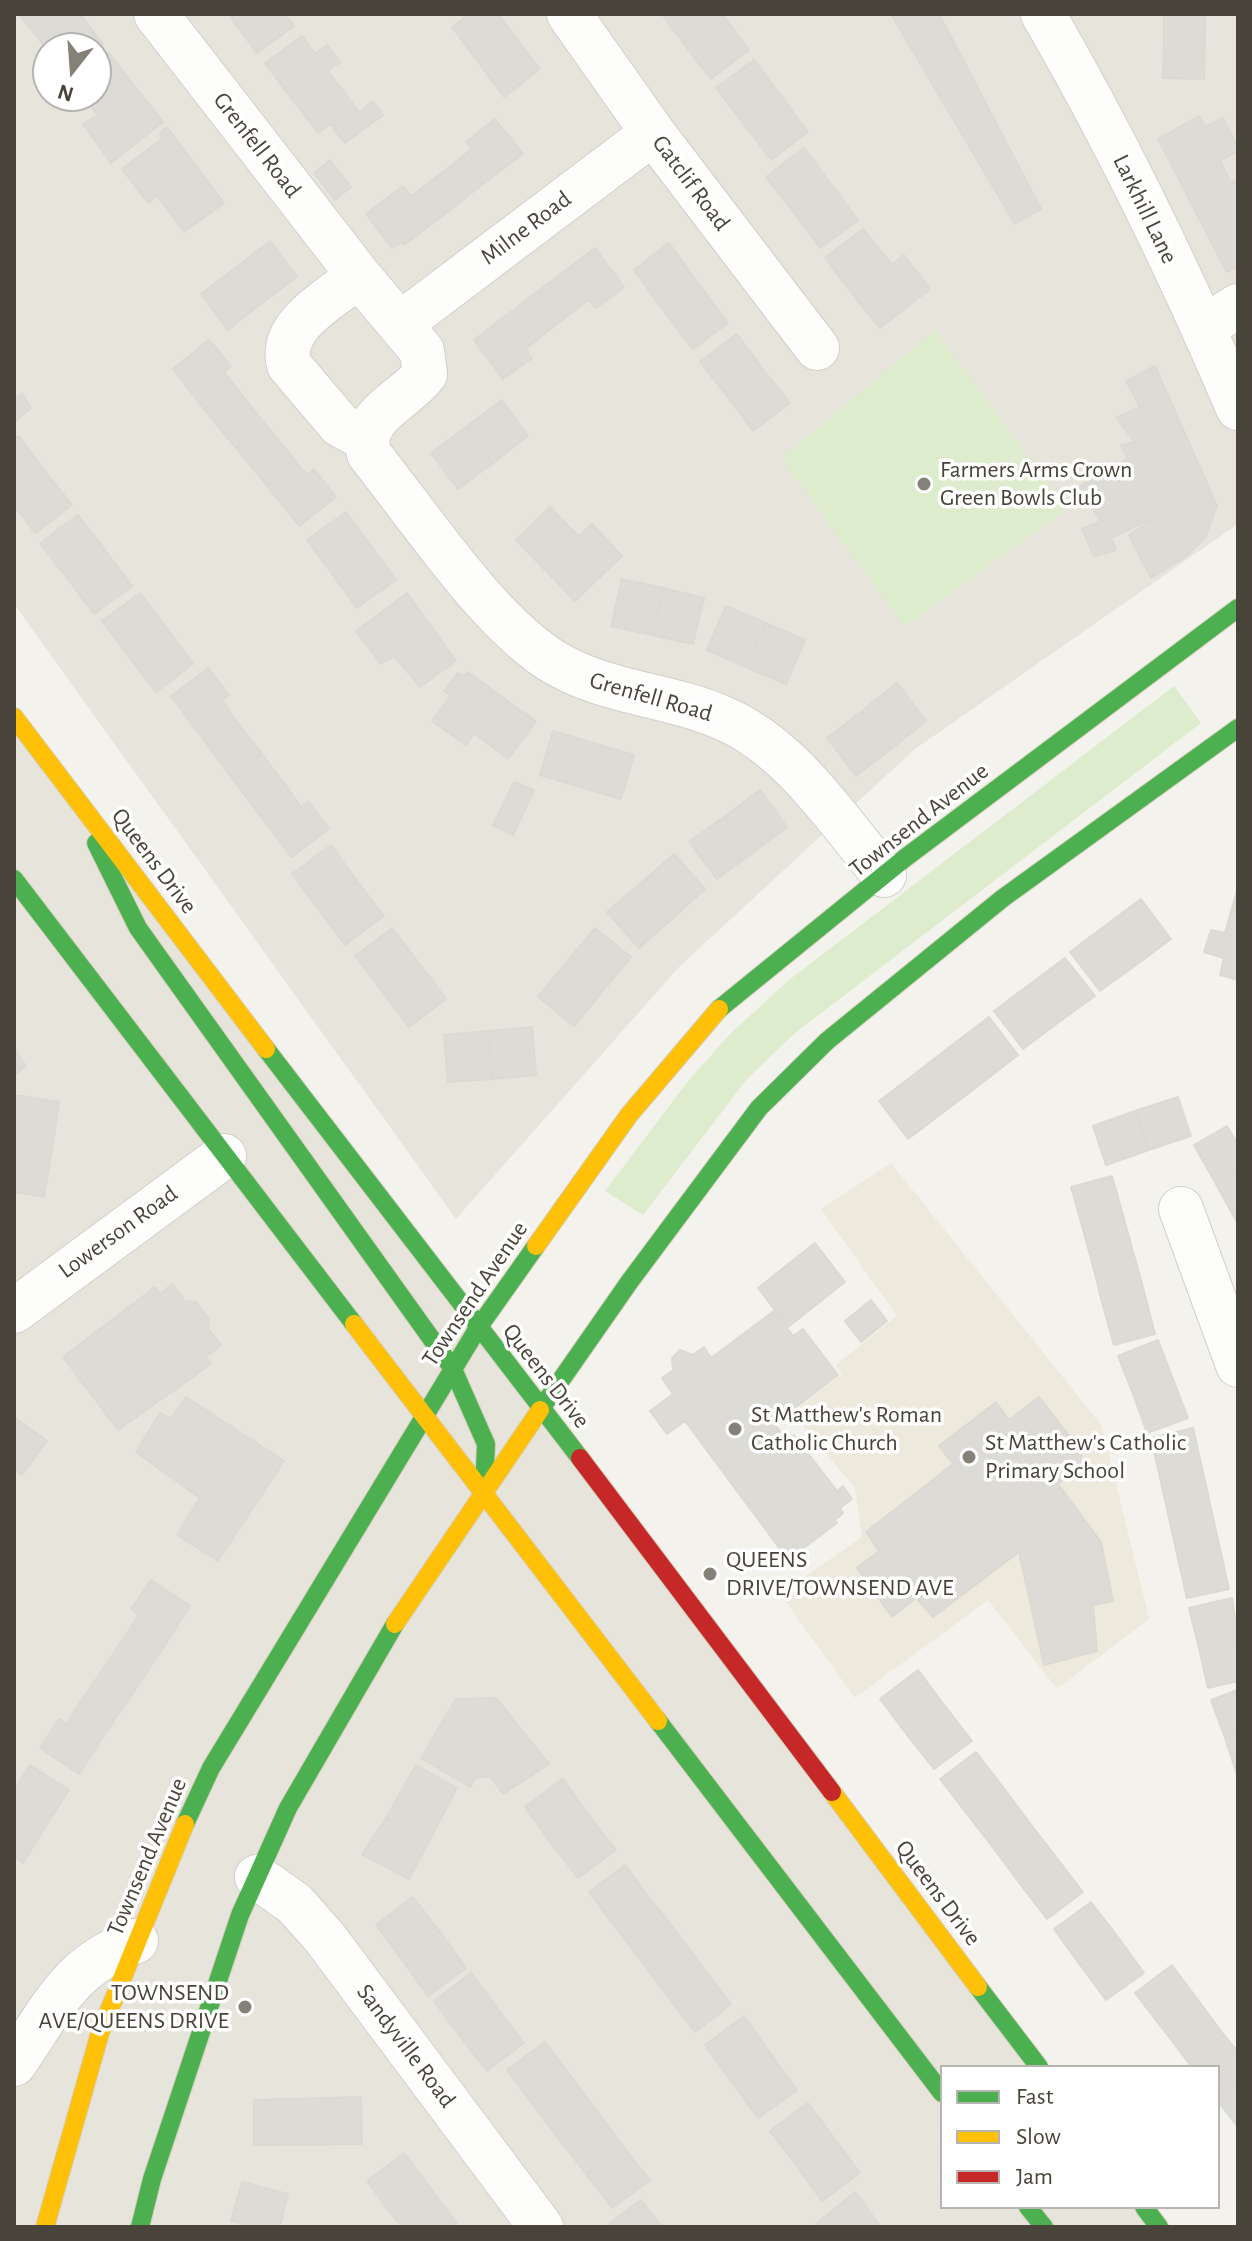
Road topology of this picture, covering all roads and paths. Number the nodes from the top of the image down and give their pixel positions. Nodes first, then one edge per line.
1 (156, 14) edge
2 (569, 14) edge
3 (1062, 25) edge
4 (653, 133) junction
5 (359, 276) junction
6 (1221, 316) edge
7 (400, 324) junction
8 (817, 348) dead end
9 (1238, 408) edge
10 (366, 439) junction
11 (1238, 608) edge
12 (14, 717) edge
13 (1238, 728) edge
14 (70, 790) junction
15 (884, 875) junction
16 (14, 879) edge
17 (224, 1156) junction
18 (1181, 1209) dead end
19 (16, 1306) edge
20 (478, 1328) junction
21 (1237, 1359) edge
22 (453, 1369) junction
23 (542, 1408) junction
24 (425, 1413) junction
25 (484, 1490) junction
26 (257, 1877) junction
27 (136, 1941) junction
28 (14, 2064) edge
29 (1037, 2065) edge
30 (940, 2090) edge
31 (1030, 2209) edge
32 (1146, 2209) edge
33 (45, 2227) edge
34 (140, 2227) edge
35 (541, 2227) edge
36 (1044, 2227) edge
37 (1159, 2227) edge

1 - 5 street, Grenfell Road
2 - 4 street, Gatclif Road
3 - 6 street, Larkhill Lane
4 - 7 street, Milne Road
4 - 8 street, Gatclif Road
5 - 7 street, Grenfell Road
5 - 10 street, Grenfell Road
6 - 9 street, Larkhill Lane
7 - 10 street, Grenfell Road
10 - 15 street, Grenfell Road
11 - 15 main road, Townsend Avenue
12 - 14 main road, Queens Drive
13 - 23 main road
14 - 20 main road, Queens Drive
14 - 22 main road
15 - 20 main road, Townsend Avenue
16 - 17 main road
17 - 19 street, Lowerson Road
17 - 24 main road
18 - 21 street
20 - 22 main road, Townsend Avenue
20 - 23 main road, Queens Drive
22 - 24 main road, Townsend Avenue
22 - 25 main road
23 - 25 main road
23 - 29 main road, Queens Drive
24 - 25 main road
24 - 27 main road, Townsend Avenue
25 - 26 main road
25 - 30 main road
26 - 34 main road
26 - 35 street, Sandyville Road
27 - 28 street
27 - 33 main road, Townsend Avenue
31 - 36 main road
32 - 37 main road

